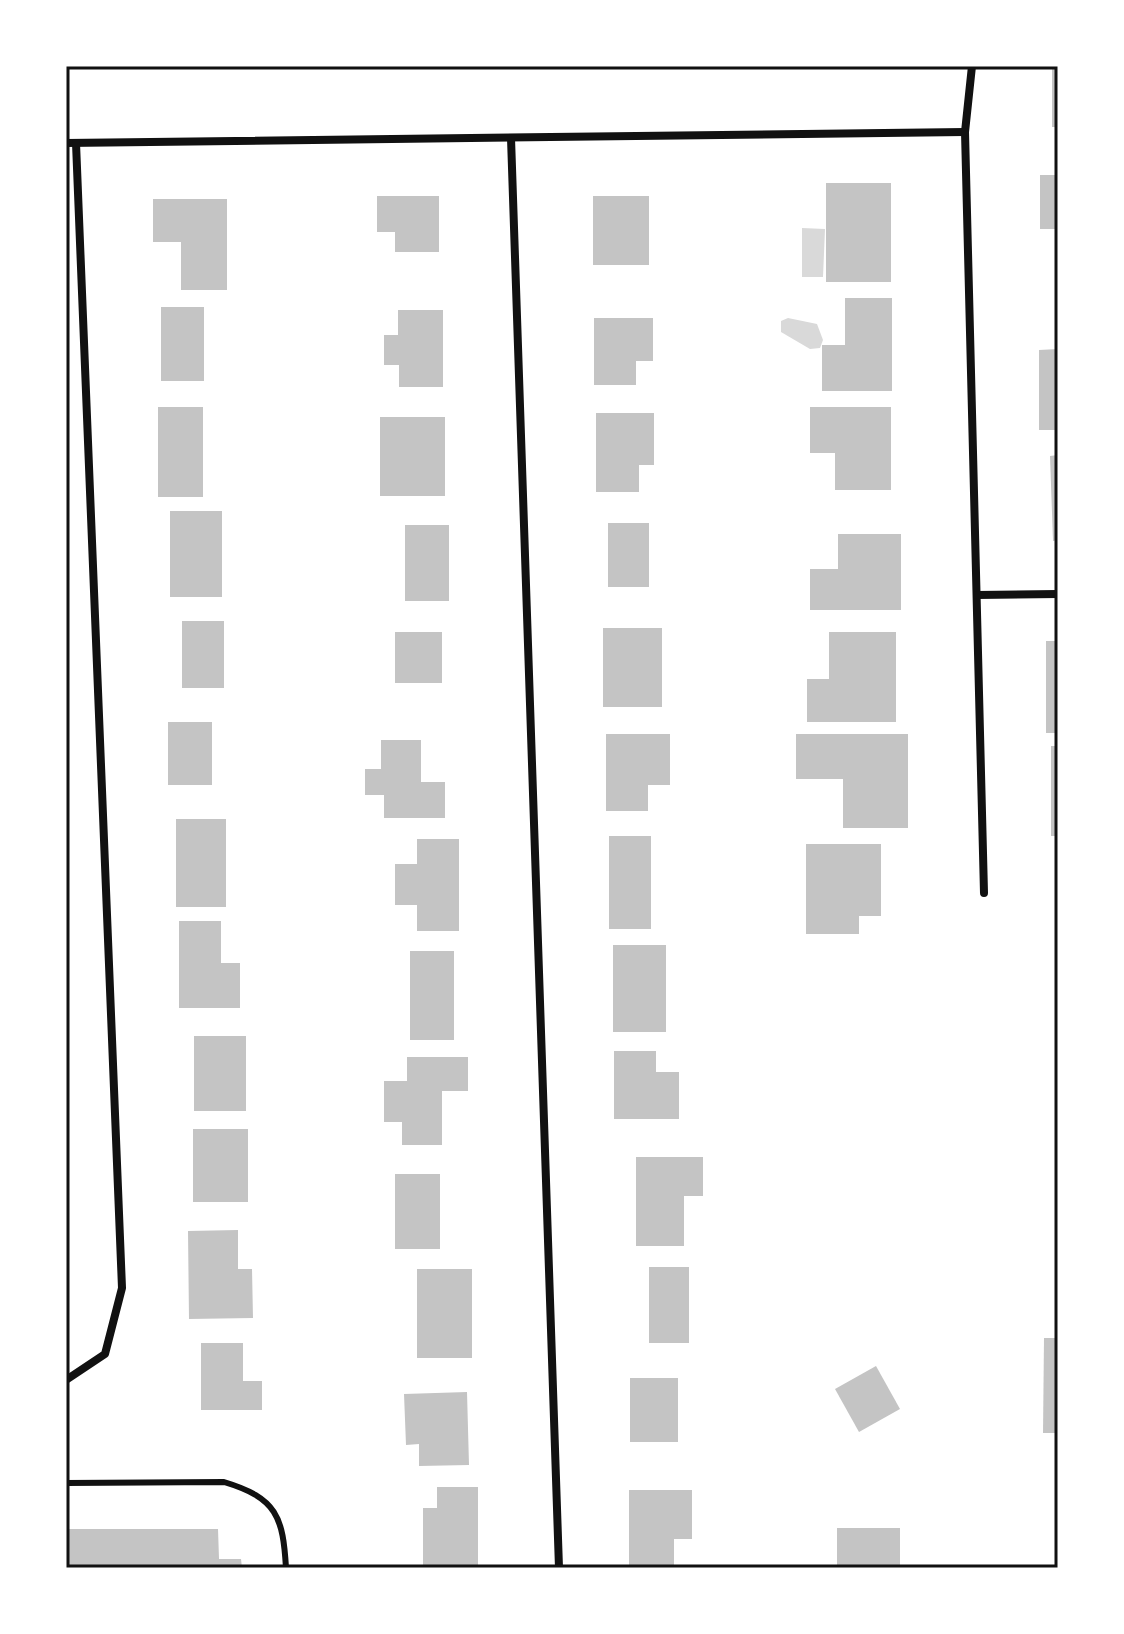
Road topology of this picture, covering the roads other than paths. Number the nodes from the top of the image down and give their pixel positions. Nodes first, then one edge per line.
1 (972, 66) edge
2 (965, 132) junction
3 (511, 138) junction
4 (71, 143) edge
5 (1058, 594) edge
6 (977, 595) junction
7 (984, 893) dead end
8 (66, 1380) edge
9 (66, 1483) edge
10 (286, 1568) edge
11 (559, 1568) edge

1 - 2 street
2 - 3 street
2 - 6 street
3 - 4 street
3 - 11 street
4 - 8 street
5 - 6 street
6 - 7 street
9 - 10 lane

